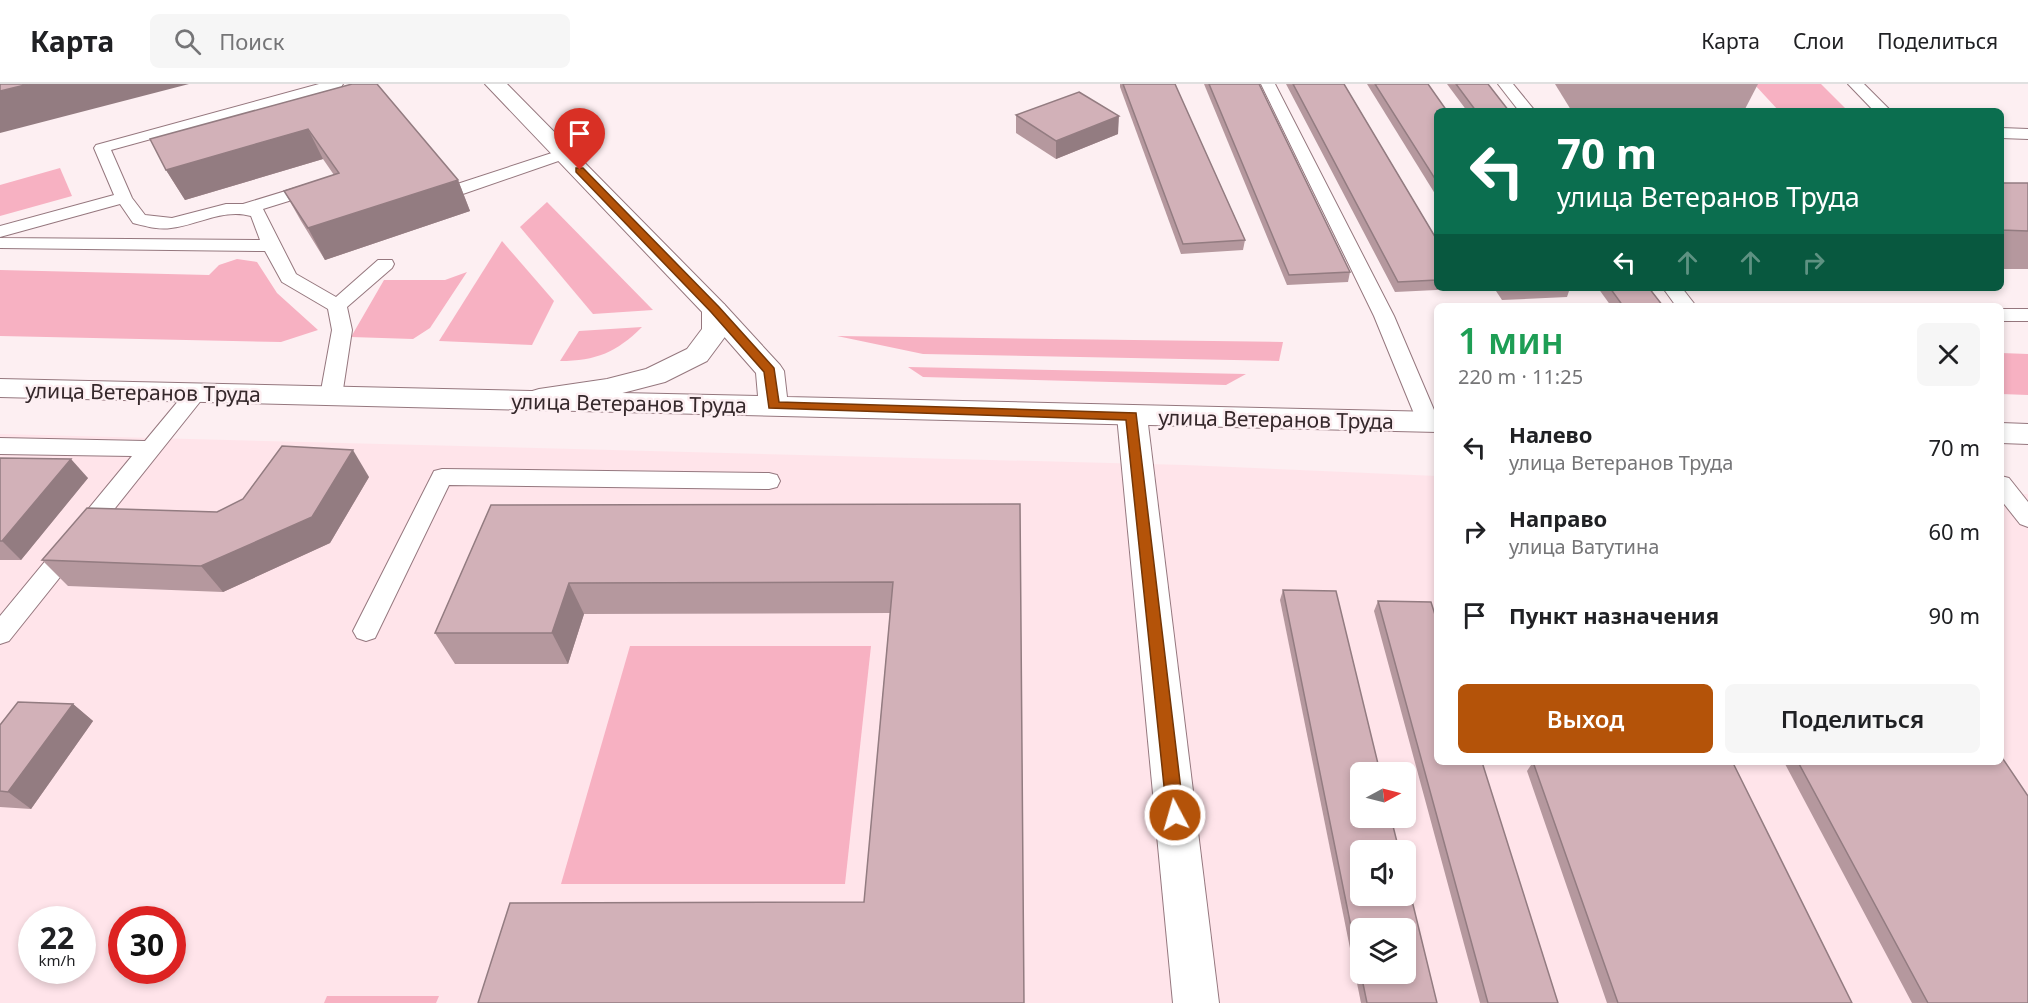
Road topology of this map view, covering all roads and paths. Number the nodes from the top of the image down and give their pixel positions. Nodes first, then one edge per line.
1 (336, 84) edge
2 (495, 84) edge
3 (1268, 84) edge
4 (1505, 84) edge
5 (1855, 84) edge
6 (1525, 108) edge
7 (1880, 108) edge
8 (2004, 133) edge
9 (2028, 134) edge
10 (564, 154) junction
11 (315, 187) edge
12 (454, 191) edge
13 (124, 198) junction
14 (248, 208) junction
15 (151, 222) junction
16 (0, 232) edge
17 (0, 243) edge
18 (127, 244) junction
19 (271, 246) junction
20 (385, 264) dead end
21 (1674, 291) edge
22 (1684, 303) edge
23 (337, 306) junction
24 (715, 310) junction
25 (2004, 315) edge
26 (2028, 315) edge
27 (0, 388) edge
28 (196, 393) junction
29 (331, 396) junction
30 (527, 401) junction
31 (774, 406) junction
32 (1132, 416) junction
33 (1432, 421) edge
34 (2004, 433) edge
35 (2028, 434) edge
36 (0, 446) edge
37 (152, 448) junction
38 (769, 481) dead end
39 (2004, 488) edge
40 (2028, 518) edge
41 (366, 631) dead end
42 (0, 634) edge
43 (1196, 1003) edge

1 - 13 lane
2 - 10 main road
3 - 33 lane
4 - 6 lane
5 - 7 lane
8 - 9 lane
10 - 12 lane
10 - 24 main road
11 - 14 lane
13 - 15 lane
13 - 16 lane
14 - 15 lane
14 - 19 lane
15 - 18 lane
17 - 18 lane
18 - 19 lane
19 - 23 lane
20 - 23 lane
21 - 22 lane
23 - 29 lane
24 - 30 main road
24 - 31 main road
25 - 26 lane
27 - 28 main road, улица Ветеранов Труда
28 - 29 main road, улица Ветеранов Труда
28 - 37 lane
29 - 30 main road, улица Ветеранов Труда
30 - 31 main road, улица Ветеранов Труда
31 - 32 main road, улица Ветеранов Труда
32 - 33 main road, улица Ветеранов Труда
32 - 43 main road
34 - 35 main road
36 - 37 lane
37 - 42 lane
38 - 41 lane
39 - 40 lane

